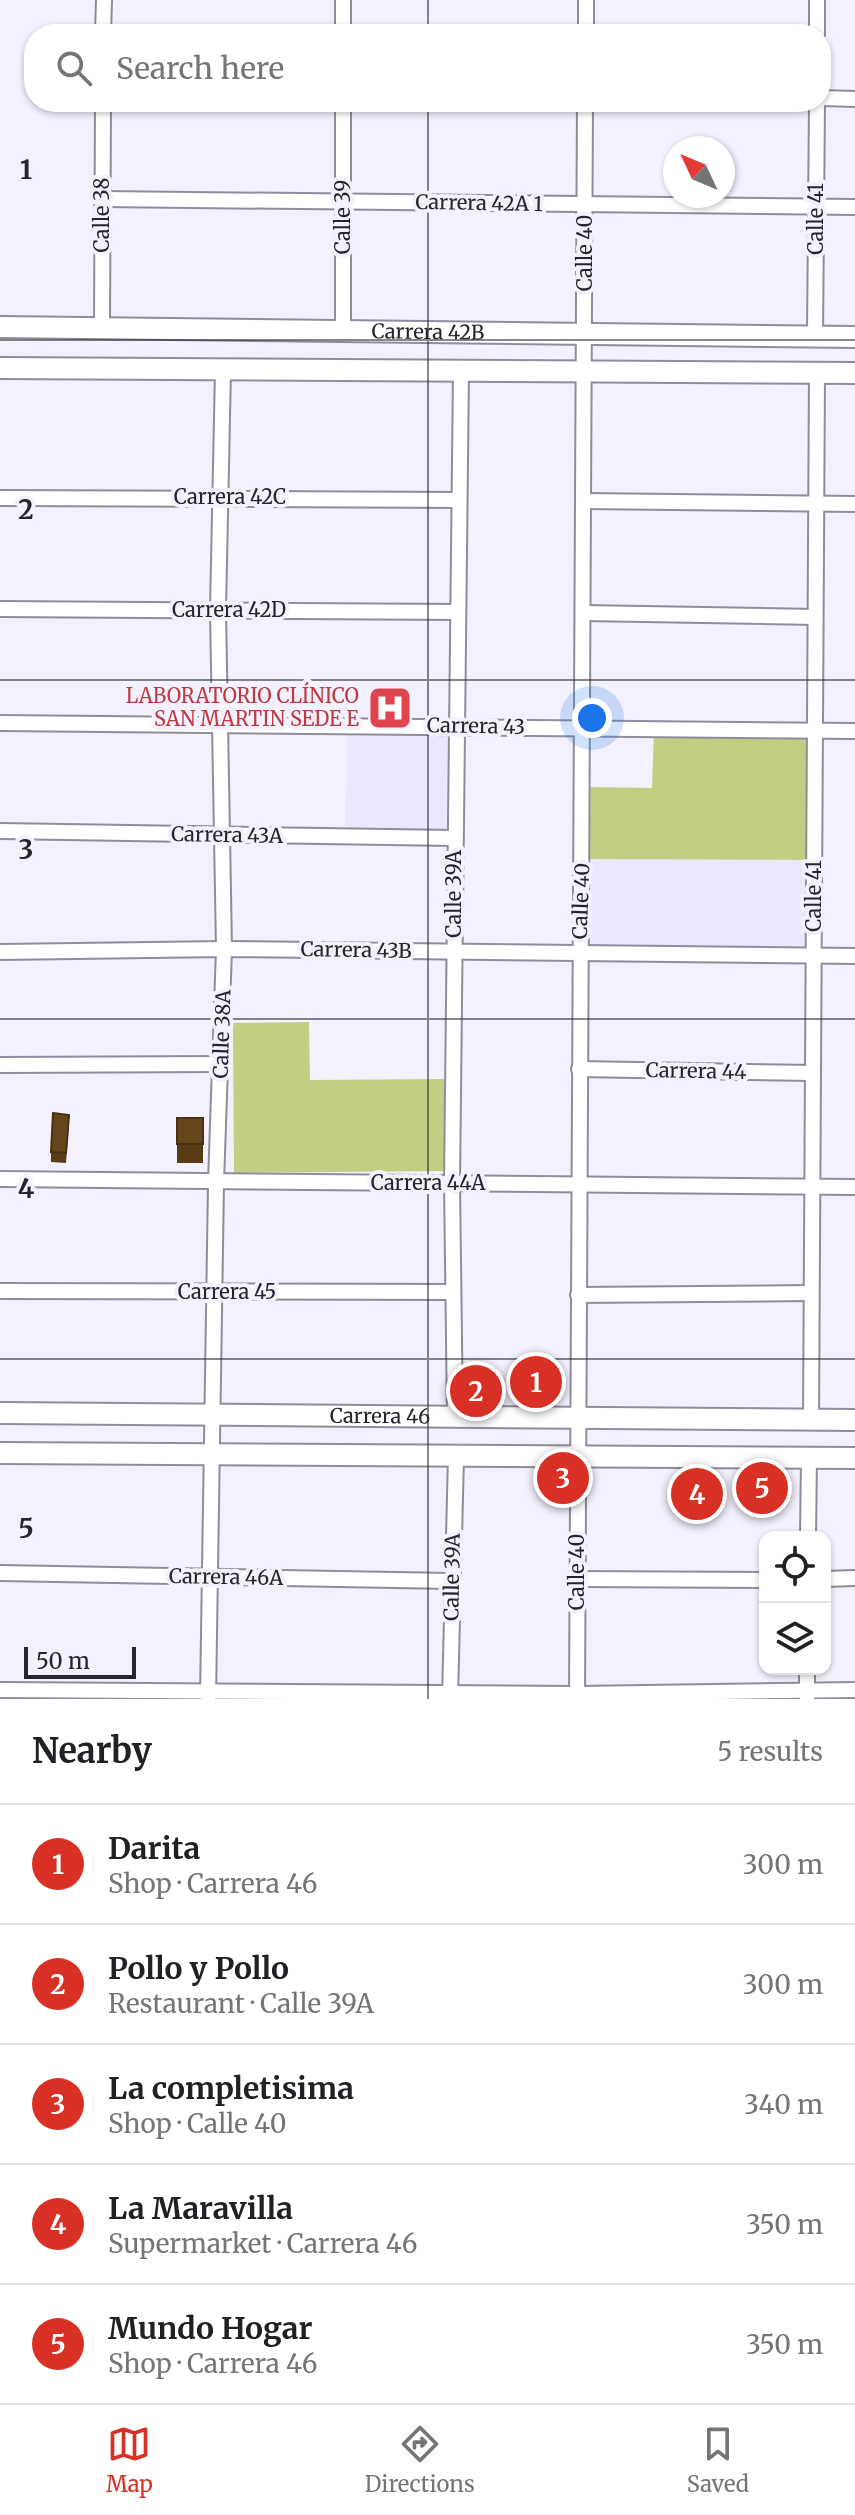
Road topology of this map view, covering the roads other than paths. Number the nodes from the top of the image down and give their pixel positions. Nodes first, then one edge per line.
1 (104, 0) edge
2 (343, 0) edge
3 (586, 0) edge
4 (817, 0) edge
5 (103, 24) edge
6 (343, 24) edge
7 (586, 24) edge
8 (817, 24) edge
9 (855, 99) edge
10 (831, 100) edge
11 (103, 112) edge
12 (343, 112) edge
13 (585, 112) edge
14 (819, 112) edge
15 (102, 199) junction
16 (343, 201) junction
17 (585, 204) junction
18 (816, 207) junction
19 (855, 207) edge
20 (0, 327) edge
21 (102, 329) junction
22 (343, 331) junction
23 (584, 334) junction
24 (815, 336) junction
25 (855, 337) edge
26 (0, 368) edge
27 (223, 370) junction
28 (461, 371) junction
29 (584, 371) junction
30 (817, 372) junction
31 (855, 373) edge
32 (220, 496) junction
33 (0, 498) edge
34 (459, 500) junction
35 (584, 501) junction
36 (816, 503) junction
37 (855, 504) edge
38 (0, 609) edge
39 (218, 610) junction
40 (458, 612) junction
41 (583, 613) junction
42 (815, 617) junction
43 (0, 723) edge
44 (219, 723) junction
45 (456, 726) junction
46 (583, 728) junction
47 (815, 731) junction
48 (855, 731) edge
49 (0, 831) edge
50 (222, 835) junction
51 (455, 838) junction
52 (224, 949) junction
53 (454, 951) junction
54 (0, 952) edge
55 (579, 954) junction
56 (813, 956) junction
57 (855, 956) edge
58 (221, 1064) junction
59 (0, 1065) edge
60 (579, 1069) junction
61 (813, 1073) junction
62 (0, 1179) edge
63 (579, 1182) junction
64 (216, 1183) junction
65 (452, 1183) junction
66 (812, 1187) junction
67 (855, 1187) edge
68 (0, 1291) edge
69 (453, 1292) junction
70 (216, 1293) junction
71 (811, 1293) junction
72 (578, 1295) junction
73 (0, 1413) edge
74 (212, 1415) junction
75 (455, 1417) junction
76 (578, 1418) junction
77 (811, 1419) junction
78 (855, 1420) edge
79 (0, 1453) edge
80 (212, 1454) junction
81 (456, 1456) junction
82 (578, 1456) junction
83 (809, 1457) junction
84 (855, 1458) edge
85 (808, 1531) edge
86 (0, 1573) edge
87 (211, 1576) junction
88 (855, 1578) edge
89 (577, 1579) junction
90 (831, 1579) edge
91 (759, 1580) edge
92 (451, 1581) junction
93 (0, 1690) edge
94 (855, 1690) edge
95 (208, 1695) edge
96 (807, 1695) edge
97 (450, 1696) edge
98 (577, 1697) edge

1 - 5 street
2 - 6 street
3 - 7 street
4 - 8 street
9 - 10 street
11 - 15 street, Calle 38
12 - 16 street, Calle 39
13 - 17 street, Calle 40
14 - 18 street, Calle 41
15 - 16 street, Carrera 42A 1
15 - 21 street, Calle 38
16 - 17 street, Carrera 42A 1
16 - 22 street, Calle 39
17 - 18 street, Carrera 42A 1
17 - 23 street, Calle 40
18 - 19 street, Carrera 42A 1
18 - 24 street, Calle 41
20 - 21 street, Carrera 42B
21 - 22 street, Carrera 42B
22 - 23 street, Carrera 42B
23 - 24 street, Carrera 42B
23 - 29 street, Calle 40
24 - 25 street, Carrera 42B
26 - 27 street, Carrera 42B
27 - 28 street, Carrera 42B
27 - 32 street, Calle 38A
28 - 29 street, Carrera 42B
28 - 34 street, Calle 39A
29 - 30 street, Carrera 42B
29 - 35 street, Calle 40
30 - 31 street, Carrera 42B
30 - 36 street, Calle 41
32 - 33 street, Carrera 42C
32 - 34 street, Carrera 42C
32 - 39 street, Calle 38A
34 - 40 street, Calle 39A
35 - 36 street
35 - 41 street, Calle 40
36 - 37 street
36 - 42 street, Calle 41
38 - 39 street, Carrera 42D
39 - 40 street, Carrera 42D
39 - 44 street, Calle 38A
40 - 45 street, Calle 39A
41 - 42 street
41 - 46 street, Calle 40
42 - 47 street, Calle 41
43 - 44 street, Carrera 43
44 - 45 street, Carrera 43
44 - 50 street, Calle 38A
45 - 46 street, Carrera 43
45 - 51 street, Calle 39A
46 - 47 street, Carrera 43
46 - 55 street, Calle 40
47 - 48 street, Carrera 43
47 - 56 street, Calle 41
49 - 50 street, Carrera 43A
50 - 51 street, Carrera 43A
50 - 52 street, Calle 38A
51 - 53 street, Calle 39A
52 - 53 street, Carrera 43B
52 - 54 street, Carrera 43B
52 - 58 street, Calle 38A
53 - 55 street, Carrera 43B
53 - 65 street, Calle 39A
55 - 56 street, Carrera 43B
55 - 60 street, Calle 40
56 - 57 street, Carrera 43B
56 - 61 street, Calle 41
58 - 59 street
58 - 64 street, Calle 38A
60 - 61 street, Carrera 44
60 - 63 street, Calle 40
61 - 66 street, Calle 41
62 - 64 street, Carrera 44A
63 - 65 street, Carrera 44A
63 - 66 street, Carrera 44A
63 - 72 street, Calle 40
64 - 65 street, Carrera 44A
64 - 70 street, Calle 38A
65 - 69 street, Calle 39A
66 - 67 street, Carrera 44A
66 - 71 street, Calle 41
68 - 70 street, Carrera 45
69 - 70 street, Carrera 45
69 - 75 street, Calle 39A
70 - 74 street, Calle 38A
71 - 72 street
71 - 77 street, Calle 41
72 - 76 street, Calle 40
73 - 74 street, Carrera 46
74 - 75 street, Carrera 46
74 - 80 street, Calle 38A
75 - 76 street, Carrera 46
76 - 77 street, Carrera 46
76 - 82 street, Calle 40
77 - 78 street, Carrera 46
79 - 80 street, Carrera 46
80 - 81 street, Carrera 46
80 - 87 street, Calle 38A
81 - 82 street, Carrera 46
81 - 92 street, Calle 39A
82 - 83 street, Carrera 46
82 - 89 street, Calle 40
83 - 84 street, Carrera 46
83 - 85 street
86 - 87 street, Carrera 46A
87 - 92 street, Carrera 46A
87 - 95 street, Calle 38A
88 - 90 street
89 - 91 street
89 - 98 street, Calle 40
92 - 97 street, Calle 39A
93 - 95 street
94 - 96 street
95 - 97 street
96 - 98 street
97 - 98 street

